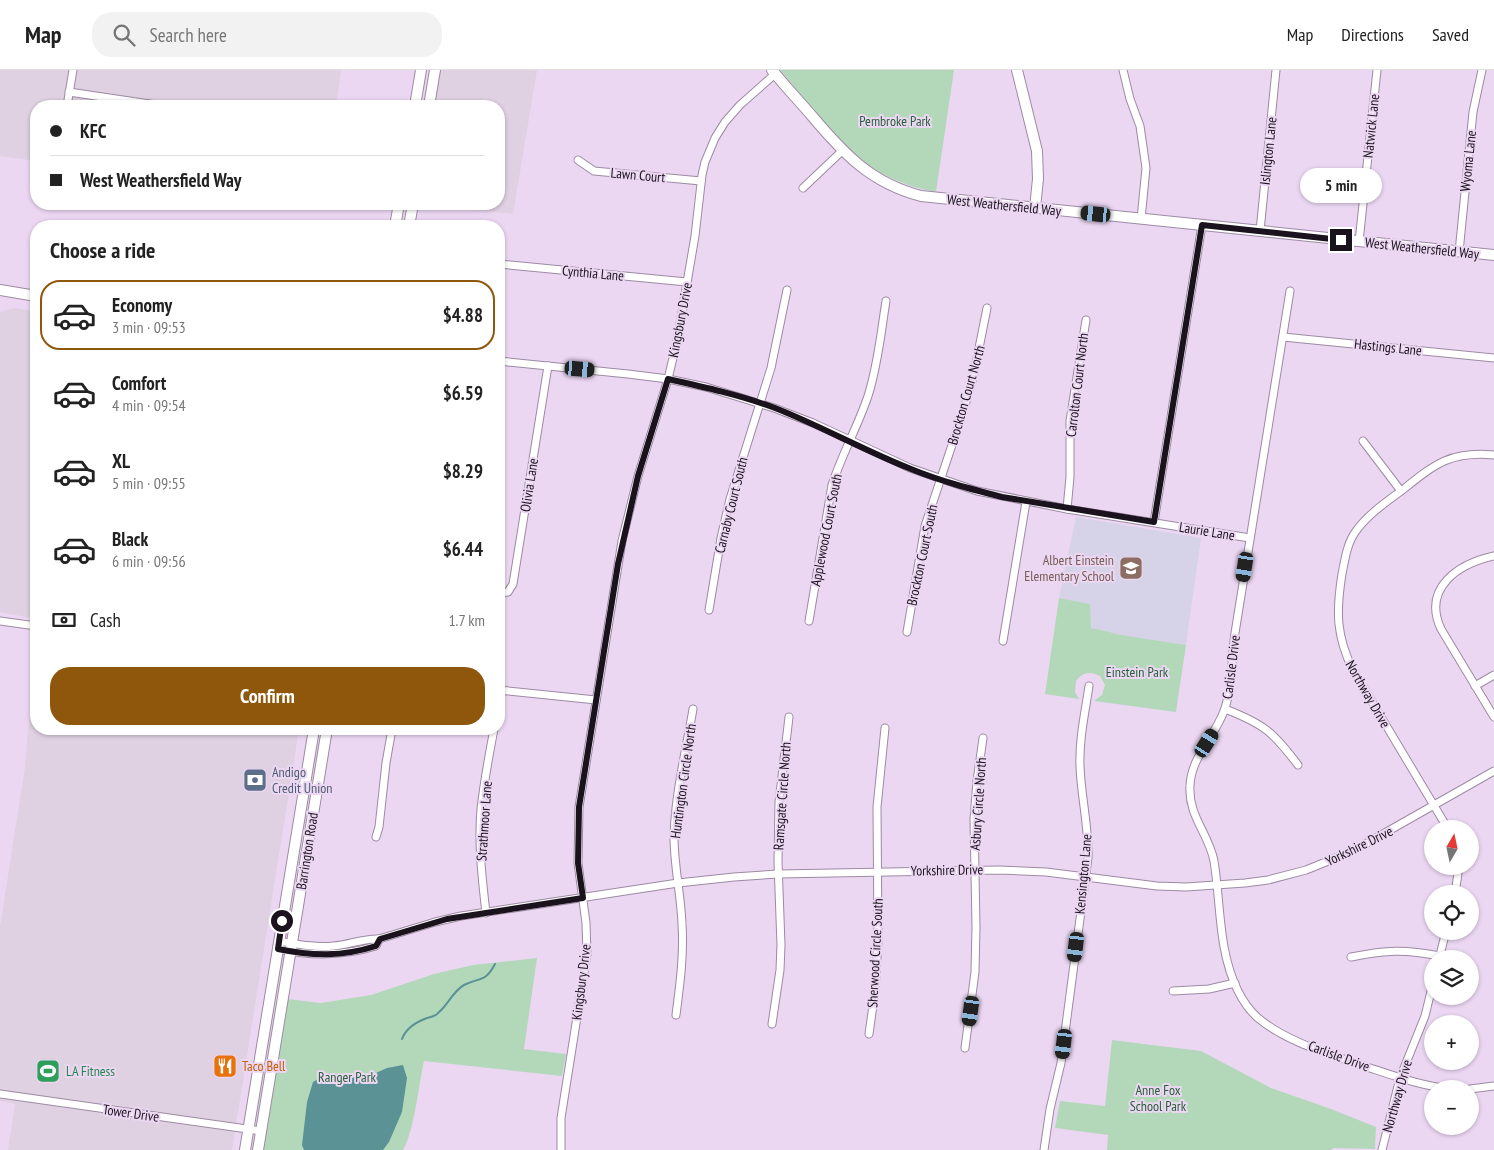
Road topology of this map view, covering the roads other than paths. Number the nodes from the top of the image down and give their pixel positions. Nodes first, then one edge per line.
1 (73, 70) edge
2 (421, 70) edge
3 (435, 70) edge
4 (1016, 70) edge
5 (1123, 70) edge
6 (1276, 70) edge
7 (1377, 70) edge
8 (1482, 70) edge
9 (774, 72) edge
10 (69, 92) junction
11 (68, 100) edge
12 (122, 100) edge
13 (416, 100) edge
14 (430, 100) edge
15 (842, 151) junction
16 (578, 160) dead end
17 (701, 181) junction
18 (803, 188) dead end
19 (1035, 208) junction
20 (1141, 219) junction
21 (1202, 225) junction
22 (1260, 231) junction
23 (1360, 242) junction
24 (1459, 252) junction
25 (1494, 255) edge
26 (505, 265) edge
27 (688, 282) junction
28 (0, 290) edge
29 (787, 290) dead end
30 (1290, 291) dead end
31 (30, 295) edge
32 (886, 301) dead end
33 (987, 308) dead end
34 (1086, 320) dead end
35 (1283, 337) junction
36 (1494, 358) edge
37 (505, 362) edge
38 (548, 366) junction
39 (668, 379) junction
40 (760, 403) junction
41 (850, 440) junction
42 (1363, 441) dead end
43 (1494, 455) edge
44 (940, 480) junction
45 (1401, 491) junction
46 (1026, 502) junction
47 (1067, 509) junction
48 (1154, 522) junction
49 (1250, 538) junction
50 (1494, 556) edge
51 (505, 592) edge
52 (709, 610) dead end
53 (0, 621) edge
54 (809, 621) dead end
55 (30, 625) edge
56 (907, 632) dead end
57 (1003, 641) dead end
58 (1494, 675) edge
59 (1089, 686) dead end
60 (1475, 686) junction
61 (505, 693) edge
62 (596, 700) junction
63 (693, 709) dead end
64 (1224, 709) junction
65 (790, 717) dead end
66 (1494, 717) edge
67 (885, 728) dead end
68 (313, 735) edge
69 (326, 735) edge
70 (391, 735) edge
71 (493, 735) edge
72 (983, 738) dead end
73 (1298, 765) dead end
74 (1494, 771) edge
75 (1434, 805) junction
76 (1443, 820) edge
77 (376, 837) dead end
78 (974, 870) junction
79 (877, 872) junction
80 (778, 874) junction
81 (1086, 876) junction
82 (678, 884) junction
83 (1217, 886) junction
84 (583, 898) junction
85 (486, 913) junction
86 (278, 945) junction
87 (291, 947) junction
88 (1424, 954) edge
89 (1351, 957) dead end
90 (1234, 983) junction
91 (1173, 991) dead end
92 (1428, 1005) edge
93 (676, 1015) dead end
94 (772, 1024) dead end
95 (869, 1034) dead end
96 (965, 1048) dead end
97 (1400, 1078) junction
98 (1424, 1085) edge
99 (1494, 1086) edge
100 (1479, 1088) edge
101 (0, 1094) edge
102 (249, 1130) junction
103 (261, 1131) junction
104 (245, 1150) edge
105 (258, 1150) edge
106 (561, 1150) edge
107 (1044, 1150) edge
108 (1382, 1150) edge

1 - 10 street
2 - 13 main road
3 - 14 main road
4 - 19 main road
5 - 20 street
6 - 22 street, Islington Lane
7 - 23 street, Natwick Lane
8 - 24 street, Wyoma Lane
9 - 15 main road, West Weathersfield Way
9 - 17 street, Kingsbury Drive
10 - 11 street
10 - 12 street
15 - 18 street
15 - 19 main road, West Weathersfield Way
16 - 17 street, Lawn Court
17 - 27 street, Kingsbury Drive
19 - 20 main road, West Weathersfield Way
20 - 21 main road, West Weathersfield Way
21 - 22 main road, West Weathersfield Way
21 - 48 street
22 - 23 main road, West Weathersfield Way
23 - 24 main road, West Weathersfield Way
24 - 25 main road, West Weathersfield Way
26 - 27 street, Cynthia Lane
27 - 39 street, Kingsbury Drive
28 - 31 main road
29 - 40 street, Carnaby Court South
30 - 35 street, Carlisle Drive
32 - 41 street, Applewood Court South
33 - 44 street, Brockton Court North
34 - 47 street, Carrolton Court North
35 - 36 street, Hastings Lane
35 - 49 street, Carlisle Drive
37 - 38 street, Laurie Lane
38 - 39 street, Laurie Lane
38 - 51 street, Olivia Lane
39 - 40 street, Laurie Lane
39 - 62 street, Kingsbury Drive
40 - 41 street, Laurie Lane
40 - 52 street, Carnaby Court South
41 - 44 street, Laurie Lane
41 - 54 street, Applewood Court South
42 - 45 street
43 - 45 street, Northway Drive
44 - 46 street, Laurie Lane
44 - 56 street, Brockton Court South
45 - 75 street, Northway Drive
46 - 47 street, Laurie Lane
46 - 57 street
47 - 48 street, Laurie Lane
48 - 49 street, Laurie Lane
49 - 64 street, Carlisle Drive
50 - 60 street
53 - 55 street
58 - 60 street
59 - 81 street, Kensington Lane
60 - 66 street
61 - 62 street
62 - 84 street, Kingsbury Drive
63 - 82 street, Huntington Circle North
64 - 73 street
64 - 83 street, Carlisle Drive
65 - 80 street, Ramsgate Circle North
67 - 79 street, Sherwood Circle South
68 - 86 main road, Barrington Road
69 - 87 main road, Barrington Road
70 - 77 street
71 - 85 street, Strathmoor Lane
72 - 78 street, Asbury Circle North
74 - 75 street, Yorkshire Drive
75 - 76 street, Northway Drive
75 - 83 street, Yorkshire Drive
78 - 79 street, Yorkshire Drive
78 - 81 street, Yorkshire Drive
78 - 96 street, Asbury Circle North
79 - 80 street, Yorkshire Drive
79 - 95 street, Sherwood Circle South
80 - 82 street, Yorkshire Drive
80 - 94 street, Ramsgate Circle North
81 - 83 street, Yorkshire Drive
81 - 107 street, Kensington Lane
82 - 84 street, Yorkshire Drive
82 - 93 street, Huntington Circle North
83 - 90 street, Carlisle Drive
84 - 85 street, Yorkshire Drive
84 - 106 street, Kingsbury Drive
85 - 87 street, Yorkshire Drive
86 - 87 street, Yorkshire Drive
86 - 102 main road, Barrington Road
87 - 103 main road, Barrington Road
88 - 89 street
90 - 91 street
90 - 97 street, Carlisle Drive
92 - 97 street, Northway Drive
97 - 98 street, Carlisle Drive
97 - 108 street, Northway Drive
99 - 100 street
101 - 102 street, Tower Drive
102 - 103 street, Tower Drive
102 - 104 main road, Barrington Road
103 - 105 main road, Barrington Road

